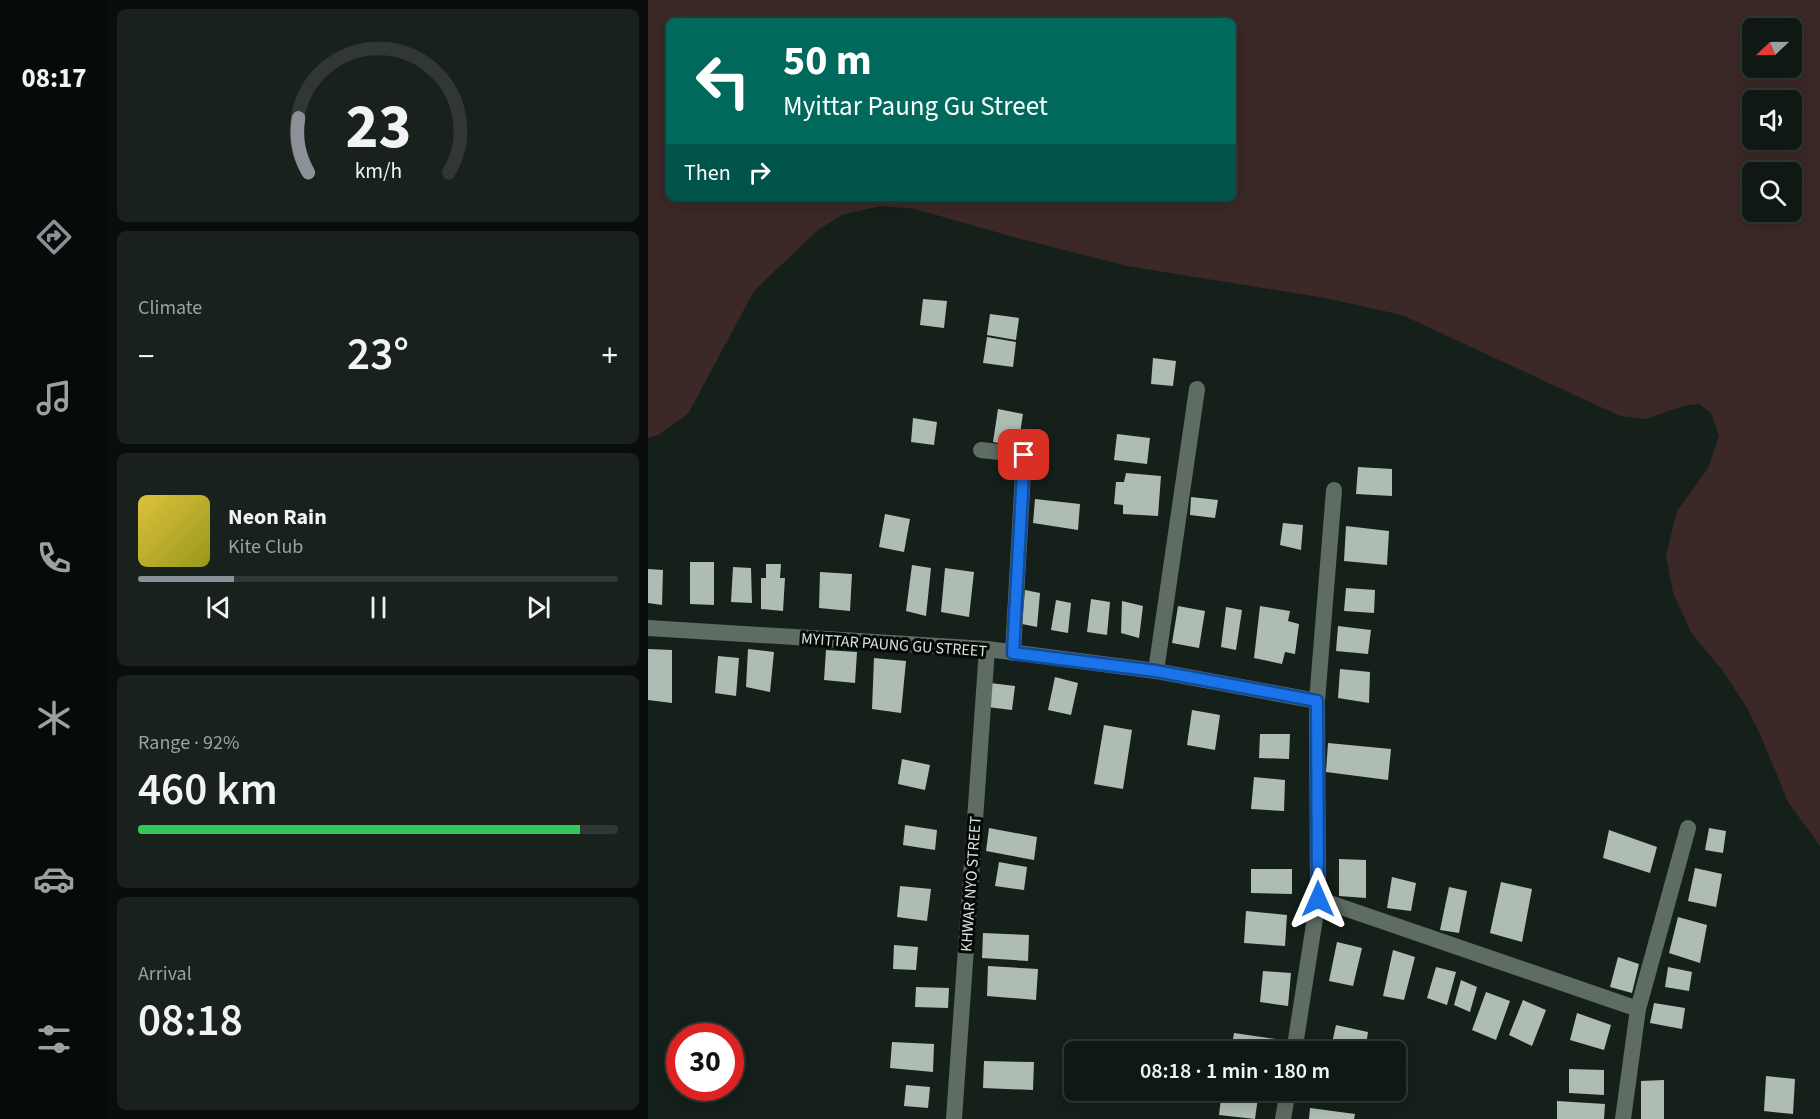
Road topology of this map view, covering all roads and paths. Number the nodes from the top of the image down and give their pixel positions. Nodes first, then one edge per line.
1 (1197, 389) dead end
2 (981, 450) dead end
3 (1335, 490) dead end
4 (648, 628) edge
5 (987, 649) junction
6 (1013, 653) junction
7 (1156, 671) junction
8 (1317, 701) junction
9 (1688, 828) dead end
10 (1318, 899) junction
11 (1638, 1009) junction
12 (1296, 1041) edge
13 (1286, 1101) edge
14 (954, 1119) edge
15 (1283, 1119) edge
16 (1623, 1119) edge

1 - 7 street
2 - 6 street
3 - 8 street
4 - 5 street, MYITTAR PAUNG GU STREET
5 - 6 street, MYITTAR PAUNG GU STREET
5 - 14 street, KHWAR NYO STREET
6 - 7 street, MYITTAR PAUNG GU STREET
7 - 8 street, MYITTAR PAUNG GU STREET
8 - 10 street
9 - 11 street
10 - 11 street
10 - 12 street
11 - 16 street
13 - 15 street

